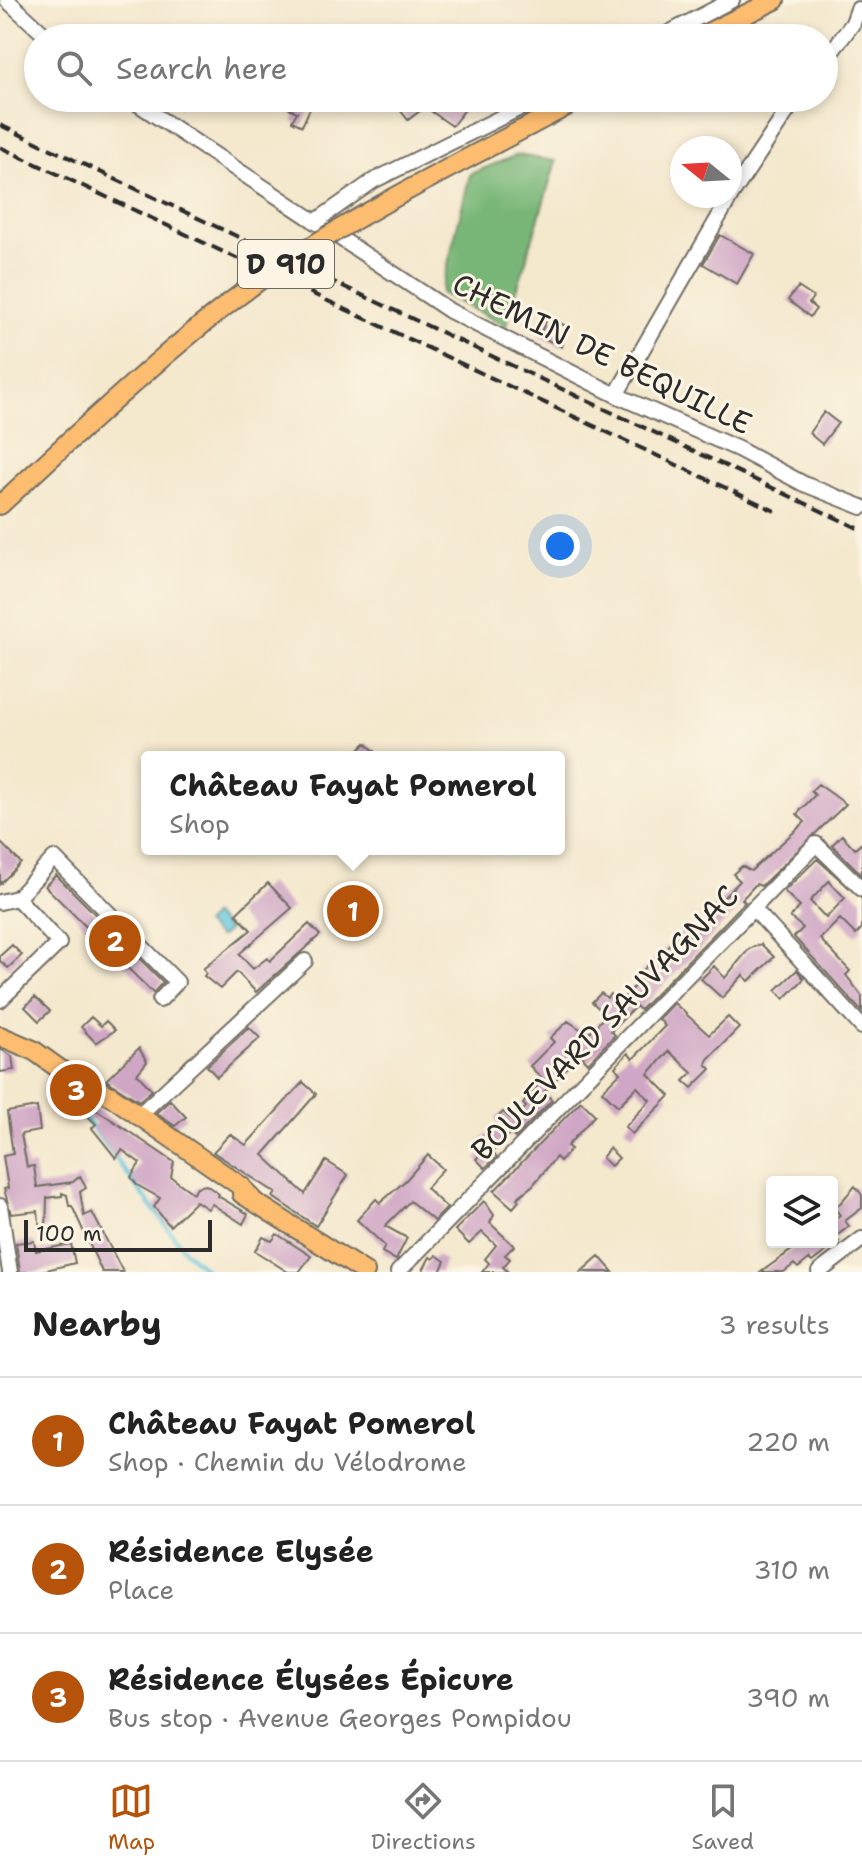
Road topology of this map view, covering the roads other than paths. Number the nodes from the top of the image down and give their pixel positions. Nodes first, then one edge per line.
1 (7, 0) edge
2 (732, 0) edge
3 (775, 0) edge
4 (858, 9) dead end
5 (33, 24) edge
6 (686, 24) edge
7 (726, 24) edge
8 (838, 43) edge
9 (150, 112) edge
10 (512, 112) edge
11 (556, 112) edge
12 (787, 112) edge
13 (315, 222) junction
14 (616, 395) junction
15 (0, 505) edge
16 (862, 507) edge
17 (862, 889) edge
18 (17, 898) junction
19 (0, 902) edge
20 (753, 908) junction
21 (305, 961) dead end
22 (0, 1000) edge
23 (160, 1000) dead end
24 (0, 1022) edge
25 (862, 1027) edge
26 (0, 1036) edge
27 (33, 1050) junction
28 (137, 1117) junction
29 (0, 1206) edge
30 (431, 1238) junction
31 (862, 1239) edge
32 (316, 1241) junction
33 (10, 1272) edge
34 (353, 1272) edge
35 (365, 1272) edge
36 (398, 1272) edge
37 (411, 1272) edge
38 (819, 1272) edge

1 - 5 street
2 - 6 street
3 - 7 main road
4 - 8 street
9 - 13 street, CHEMIN DE BEQUILLE
10 - 13 street
11 - 15 main road, D 910, bridge
12 - 14 street
13 - 14 street, CHEMIN DE BEQUILLE
14 - 16 street, CHEMIN DE BEQUILLE
17 - 20 street, BOULEVARD SAUVAGNAC
18 - 19 street
18 - 22 street
18 - 23 street
20 - 25 street
20 - 30 street, BOULEVARD SAUVAGNAC
21 - 28 street
24 - 27 main road
26 - 27 main road
27 - 28 main road
28 - 32 main road
29 - 33 street
30 - 36 street, BOULEVARD SAUVAGNAC
30 - 37 street, BOULEVARD SAUVAGNAC
31 - 38 street
32 - 34 main road
32 - 35 main road

